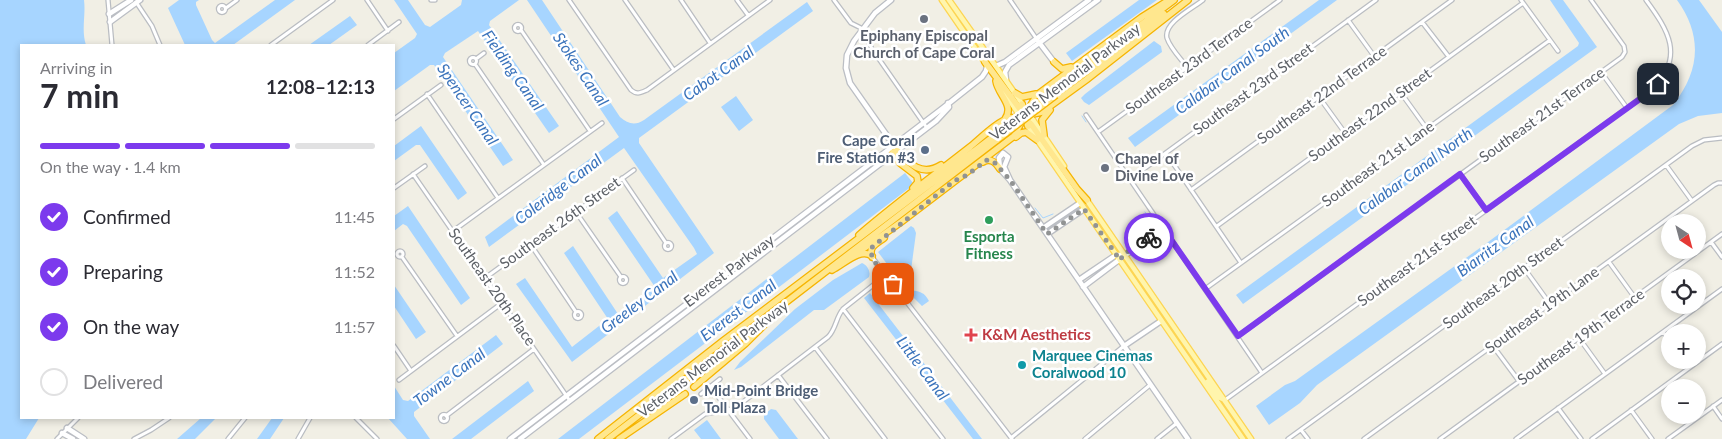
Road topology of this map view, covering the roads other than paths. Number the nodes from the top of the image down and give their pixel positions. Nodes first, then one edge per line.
1 (108, 0) edge
2 (130, 0) edge
3 (237, 0) edge
4 (334, 0) edge
5 (367, 0) edge
6 (431, 0) edge
7 (435, 0) edge
8 (569, 0) edge
9 (625, 0) edge
10 (681, 0) edge
11 (737, 0) edge
12 (770, 0) edge
13 (834, 0) edge
14 (891, 0) edge
15 (942, 0) edge
16 (949, 0) edge
17 (1010, 0) edge
18 (1089, 0) edge
19 (1098, 0) edge
20 (1169, 0) edge
21 (1174, 0) edge
22 (1184, 0) edge
23 (1188, 0) edge
24 (1203, 0) edge
25 (1280, 0) edge
26 (1376, 0) edge
27 (1452, 0) edge
28 (1591, 0) edge
29 (1646, 0) edge
30 (138, 1) edge
31 (1522, 2) edge
32 (226, 8) dead end
33 (110, 14) junction
34 (748, 16) junction
35 (1348, 20) junction
36 (110, 22) junction
37 (399, 22) dead end
38 (1422, 22) junction
39 (863, 29) junction
40 (521, 30) dead end
41 (388, 31) junction
42 (1038, 40) junction
43 (1550, 40) junction
44 (710, 43) junction
45 (112, 44) edge
46 (160, 44) edge
47 (273, 44) edge
48 (369, 44) edge
49 (1558, 51) dead end
50 (484, 54) dead end
51 (1374, 56) junction
52 (1449, 58) junction
53 (476, 59) junction
54 (1054, 62) junction
55 (475, 64) junction
56 (986, 64) junction
57 (1076, 65) junction
58 (996, 66) junction
59 (1187, 67) junction
60 (673, 69) junction
61 (1601, 72) junction
62 (1006, 80) junction
63 (996, 81) junction
64 (1054, 82) junction
65 (440, 85) dead end
66 (1042, 90) junction
67 (1052, 91) junction
68 (1401, 92) junction
69 (427, 94) junction
70 (1015, 94) junction
71 (1319, 97) junction
72 (1063, 98) junction
73 (948, 103) junction
74 (1627, 108) junction
75 (1026, 110) junction
76 (1086, 115) dead end
77 (395, 118) edge
78 (1024, 120) junction
79 (1003, 122) junction
80 (602, 123) dead end
81 (923, 123) junction
82 (927, 128) junction
83 (994, 128) junction
84 (1427, 129) junction
85 (590, 131) junction
86 (1098, 132) junction
87 (1345, 133) junction
88 (1044, 135) junction
89 (995, 138) junction
90 (1722, 138) edge
91 (1037, 140) junction
92 (895, 149) junction
93 (1166, 153) junction
94 (988, 156) junction
95 (544, 165) junction
96 (1666, 165) junction
97 (425, 166) dead end
98 (634, 170) dead end
99 (1000, 170) junction
100 (413, 174) junction
101 (1460, 174) junction
102 (622, 178) junction
103 (1130, 179) junction
104 (1010, 180) junction
105 (954, 181) junction
106 (1721, 183) edge
107 (395, 187) edge
108 (1191, 190) junction
109 (498, 198) junction
110 (932, 198) junction
111 (1087, 200) junction
112 (1692, 201) junction
113 (1080, 203) junction
114 (893, 206) junction
115 (1084, 209) junction
116 (1486, 210) junction
117 (576, 212) junction
118 (1216, 226) junction
119 (1043, 228) junction
120 (1163, 228) junction
121 (453, 231) junction
122 (1047, 234) junction
123 (1722, 234) edge
124 (1711, 242) junction
125 (666, 243) dead end
126 (530, 245) junction
127 (1124, 254) junction
128 (1116, 255) junction
129 (402, 257) dead end
130 (872, 257) junction
131 (1722, 257) edge
132 (1120, 260) junction
133 (1608, 262) junction
134 (827, 263) junction
135 (1242, 263) junction
136 (1524, 268) junction
137 (832, 270) junction
138 (886, 275) junction
139 (621, 277) dead end
140 (485, 278) junction
141 (818, 278) junction
142 (1078, 280) junction
143 (1083, 287) junction
144 (1206, 289) junction
145 (1722, 289) edge
146 (794, 297) junction
147 (1635, 298) junction
148 (502, 303) junction
149 (1550, 304) junction
150 (844, 309) junction
151 (576, 312) dead end
152 (1161, 320) junction
153 (1674, 324) edge
154 (1661, 333) edge
155 (457, 336) junction
156 (1238, 336) junction
157 (1579, 338) junction
158 (1722, 344) edge
159 (1186, 345) junction
160 (1124, 346) junction
161 (1493, 346) junction
162 (395, 347) edge
163 (815, 347) junction
164 (534, 349) junction
165 (1706, 356) edge
166 (1689, 369) edge
167 (412, 371) junction
168 (1262, 372) junction
169 (1605, 374) junction
170 (778, 375) junction
171 (1198, 375) junction
172 (720, 379) dead end
173 (399, 380) dead end
174 (1519, 381) junction
175 (1150, 385) junction
176 (710, 386) junction
177 (694, 387) dead end
178 (685, 394) dead end
179 (701, 394) dead end
180 (568, 399) junction
181 (1225, 400) junction
182 (1722, 400) edge
183 (1713, 406) junction
184 (1558, 408) junction
185 (728, 409) junction
186 (1631, 410) junction
187 (446, 416) dead end
188 (77, 419) edge
189 (167, 419) edge
190 (244, 419) edge
191 (309, 419) edge
192 (357, 419) edge
193 (1722, 419) edge
194 (1177, 422) junction
195 (67, 428) junction
196 (1301, 430) junction
197 (62, 433) junction
198 (57, 439) edge
199 (73, 439) edge
200 (84, 439) edge
201 (134, 439) edge
202 (228, 439) edge
203 (298, 439) edge
204 (378, 439) edge
205 (510, 439) edge
206 (520, 439) edge
207 (598, 439) edge
208 (608, 439) edge
209 (619, 439) edge
210 (671, 439) edge
211 (750, 439) edge
212 (827, 439) edge
213 (885, 439) edge
214 (943, 439) edge
215 (1012, 439) edge
216 (1084, 439) edge
217 (1157, 439) edge
218 (1188, 439) edge
219 (1242, 439) edge
220 (1251, 439) edge
221 (1288, 439) edge
222 (1308, 439) edge
223 (1364, 439) edge
224 (1440, 439) edge
225 (1516, 439) edge
226 (1581, 439) edge
227 (1592, 439) edge
228 (1652, 439) edge
229 (1668, 439) edge

1 - 33 street
2 - 33 street
3 - 32 street
4 - 47 street
5 - 41 street
6 - 7 street
8 - 60 street
9 - 60 street
10 - 44 street
11 - 34 street
12 - 34 street
13 - 39 street
14 - 39 street
15 - 56 main road
16 - 58 main road
17 - 42 street
18 - 42 street
19 - 42 street
20 - 57 highway
21 - 67 highway, Veterans Memorial Parkway
22 - 67 highway, Veterans Memorial Parkway
23 - 72 highway
24 - 59 street
25 - 59 street, Southeast 23rd Terrace
26 - 35 street, Southeast 23rd Street
27 - 38 street, Southeast 22nd Terrace
28 - 61 street, Southeast 21st Terrace
29 - 74 street, Southeast 21st Street
30 - 36 street
30 - 46 street
31 - 43 street
31 - 52 street, Southeast 22nd Street
33 - 36 street
34 - 44 street
35 - 51 street
35 - 93 street, Southeast 23rd Street
36 - 45 street
37 - 41 street
38 - 51 street, Southeast 22nd Terrace
38 - 52 street
39 - 81 street
39 - 92 street
40 - 85 street
41 - 48 street
42 - 54 street
42 - 58 street
42 - 62 street
43 - 49 street
43 - 84 street, Southeast 21st Lane
44 - 60 street
50 - 53 street
51 - 71 street, Southeast 22nd Terrace
52 - 68 street, Southeast 22nd Street
53 - 55 street
53 - 55 street
54 - 57 highway
54 - 64 highway
55 - 95 street
56 - 63 main road
56 - 73 street, Everest Parkway
56 - 75 highway
57 - 64 highway
58 - 62 main road
59 - 86 street, Southeast 23rd Terrace
61 - 74 street
61 - 101 street, Southeast 21st Terrace
62 - 70 main road
63 - 78 main road
63 - 79 highway
64 - 67 highway
65 - 69 street
66 - 67 highway
66 - 70 highway
66 - 75 highway
67 - 72 highway
67 - 89 highway, Veterans Memorial Parkway, bridge
68 - 84 street
68 - 87 street, Southeast 22nd Street
69 - 77 street
69 - 109 street
70 - 75 main road
71 - 87 street
71 - 108 street, Southeast 22nd Terrace
72 - 75 highway
72 - 88 highway
73 - 81 street, Everest Parkway
73 - 82 street, Everest Parkway
74 - 116 street, Southeast 21st Street
75 - 78 highway
75 - 88 main road
76 - 86 street
78 - 79 highway
78 - 89 highway
78 - 91 main road
78 - 111 highway
79 - 83 highway
80 - 85 street
81 - 82 street
81 - 92 street, Everest Parkway
82 - 92 street, Everest Parkway
83 - 89 highway
83 - 89 highway
84 - 135 street, Southeast 21st Lane
85 - 95 street
86 - 103 street
87 - 118 street, Southeast 22nd Street
88 - 111 main road
89 - 92 highway
89 - 94 highway
89 - 114 highway
89 - 134 highway, Veterans Memorial Parkway
89 - 141 highway, Veterans Memorial Parkway
90 - 96 street, Southeast 20th Street
91 - 94 highway
91 - 113 main road
92 - 114 highway
92 - 180 street, Everest Parkway
93 - 103 street, Southeast 23rd Street
93 - 108 street
94 - 105 highway
95 - 109 street
96 - 112 street
96 - 136 street, Southeast 20th Street
97 - 100 street
98 - 102 street, Southeast 26th Street
99 - 104 street
99 - 104 street
99 - 105 highway
100 - 107 street
100 - 121 street, Southeast 20th Place
101 - 116 street
101 - 156 street, Southeast 21st Terrace
102 - 117 street, Southeast 26th Street
102 - 125 street
103 - 120 street
104 - 119 street
105 - 110 highway
106 - 112 street, Southeast 19th Lane
108 - 118 street
109 - 121 street
110 - 130 highway
110 - 137 highway
111 - 127 main road
112 - 133 street, Southeast 19th Lane
113 - 115 main road
113 - 119 street
114 - 134 highway
115 - 122 street
115 - 128 main road
116 - 168 street, Southeast 21st Street
117 - 126 street, Southeast 26th Street
117 - 139 street
118 - 135 street
119 - 122 street
120 - 127 street
120 - 144 street
121 - 140 street, Southeast 20th Place
122 - 142 street
123 - 124 street, Southeast 19th Terrace
124 - 131 street
124 - 147 street, Southeast 19th Terrace
126 - 140 street, Southeast 26th Street
126 - 151 street
127 - 128 street
127 - 132 street
127 - 159 main road
128 - 132 main road
128 - 142 street
129 - 155 street
130 - 137 highway
130 - 138 street
132 - 143 street
132 - 152 main road
133 - 147 street
133 - 149 street, Southeast 19th Lane
134 - 207 highway, Veterans Memorial Parkway
135 - 144 street, Southeast 21st Lane
136 - 149 street
136 - 196 street, Southeast 20th Street
137 - 141 highway
138 - 150 street
138 - 215 street
140 - 148 street, Southeast 20th Place
141 - 146 highway, Veterans Memorial Parkway
142 - 143 street
143 - 160 street
144 - 156 street
145 - 153 street
146 - 177 highway, Veterans Memorial Parkway
146 - 208 highway, Veterans Memorial Parkway
147 - 157 street, Southeast 19th Terrace
148 - 155 street
148 - 164 street, Southeast 20th Place
149 - 161 street, Southeast 19th Lane
150 - 163 street
150 - 214 street
152 - 159 main road
152 - 160 street
152 - 171 main road
154 - 169 street
155 - 167 street
156 - 168 street
157 - 169 street
157 - 174 street, Southeast 19th Terrace
158 - 165 street
159 - 181 main road
160 - 175 street
160 - 215 street
161 - 174 street
161 - 223 street, Southeast 19th Lane
162 - 167 street
163 - 170 street
163 - 213 street
164 - 180 street, Southeast 20th Place
164 - 187 street
166 - 186 street
167 - 173 street
168 - 181 street, Southeast 21st Street
169 - 184 street
170 - 185 street
170 - 212 street
171 - 181 main road
171 - 219 main road
172 - 176 street
174 - 224 street, Southeast 19th Terrace
175 - 194 street
175 - 216 street
176 - 179 street
176 - 185 street
178 - 209 highway, Veterans Memorial Parkway
180 - 205 street, Everest Parkway
180 - 206 street, Everest Parkway
181 - 220 main road
182 - 183 street
183 - 193 street
183 - 229 street
184 - 225 street
184 - 226 street
185 - 210 street
185 - 211 street
186 - 227 street
186 - 228 street
188 - 195 street
189 - 201 street
190 - 202 street
191 - 203 street
192 - 204 street
194 - 217 street
194 - 218 street
195 - 197 street
195 - 200 street
196 - 221 street, Southeast 20th Street
196 - 222 street
197 - 198 street
197 - 199 street

